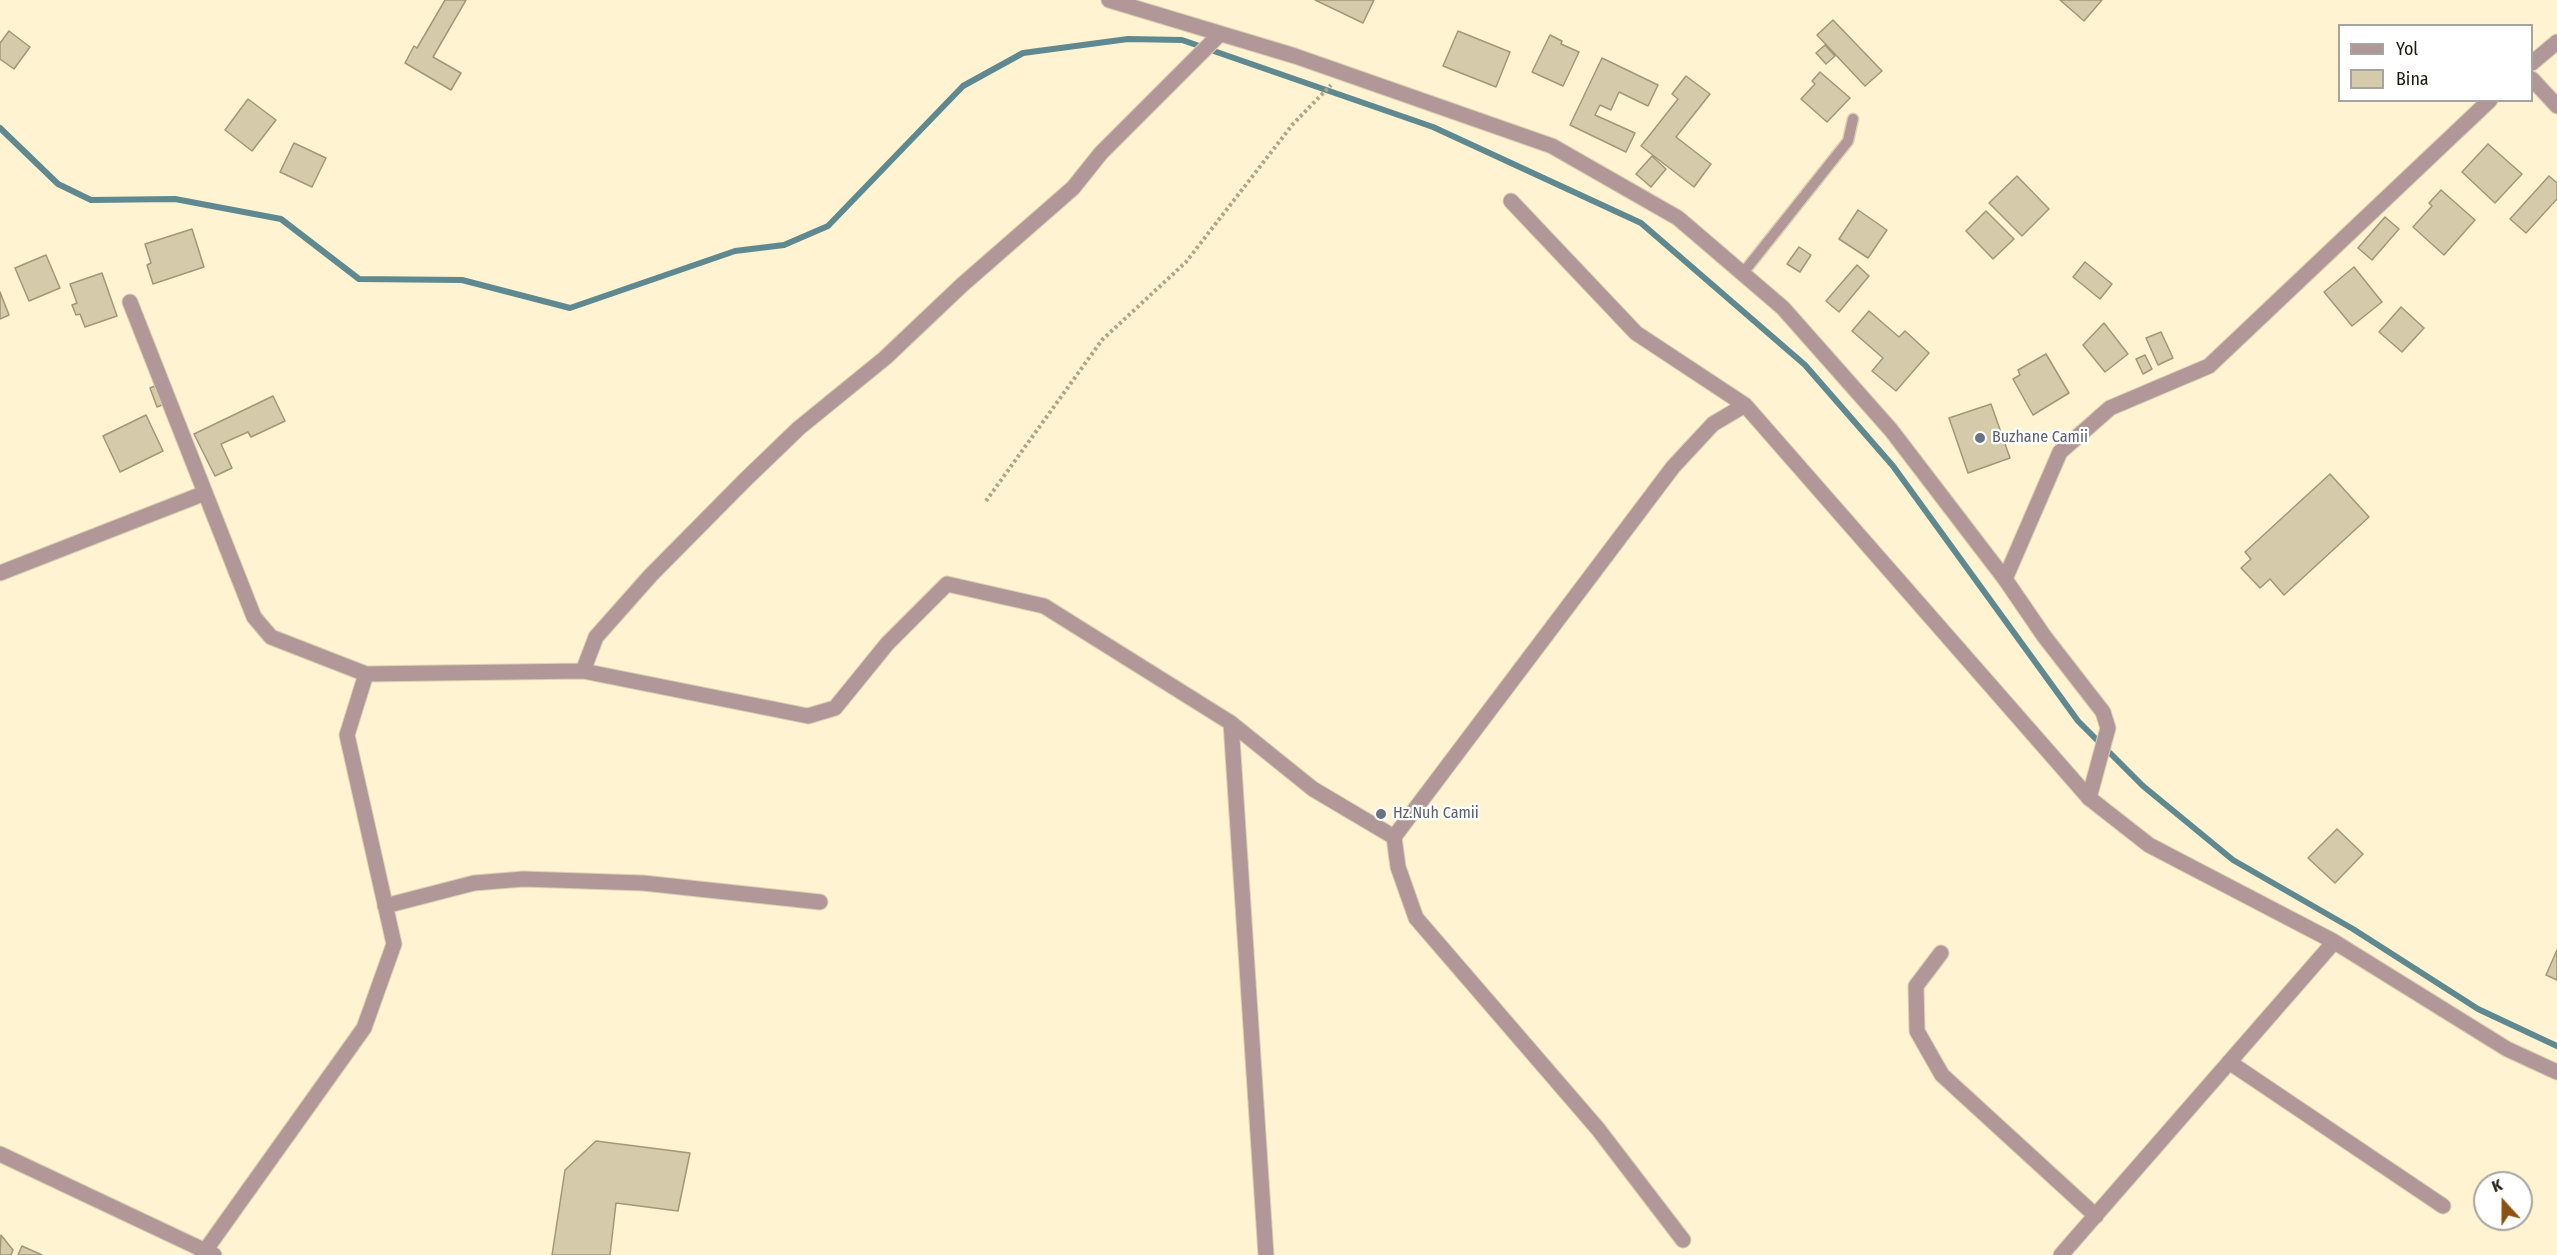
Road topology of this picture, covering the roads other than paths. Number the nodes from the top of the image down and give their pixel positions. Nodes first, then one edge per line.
1 (1109, 0) edge
2 (1220, 34) junction
3 (2557, 42) edge
4 (2533, 62) edge
5 (2533, 80) edge
6 (2488, 102) edge
7 (2557, 106) edge
8 (1852, 119) dead end
9 (1511, 201) dead end
10 (1743, 273) junction
11 (130, 302) dead end
12 (1744, 405) junction
13 (205, 493) junction
14 (0, 573) edge
15 (2005, 579) junction
16 (583, 671) junction
17 (366, 674) junction
18 (1231, 723) junction
19 (2089, 798) junction
20 (1394, 837) junction
21 (820, 902) dead end
22 (385, 906) junction
23 (2334, 942) junction
24 (1941, 953) dead end
25 (2229, 1062) junction
26 (2557, 1072) edge
27 (0, 1154) edge
28 (2442, 1206) dead end
29 (2096, 1216) junction
30 (1683, 1240) dead end
31 (207, 1254) edge
32 (1266, 1255) edge
33 (2061, 1255) edge

1 - 2 street
2 - 10 street
2 - 16 street
3 - 4 street
5 - 7 street
6 - 15 street
8 - 10 lane
9 - 12 street
10 - 15 street
11 - 13 street
12 - 19 street
12 - 20 street
13 - 14 street
13 - 17 street
15 - 19 street
16 - 17 street
16 - 18 street
17 - 22 street
18 - 20 street
18 - 32 street
19 - 23 street
20 - 30 street
21 - 22 street
22 - 31 street
23 - 25 street
23 - 26 street
24 - 29 street
25 - 28 street
25 - 29 street
27 - 31 street
29 - 33 street

